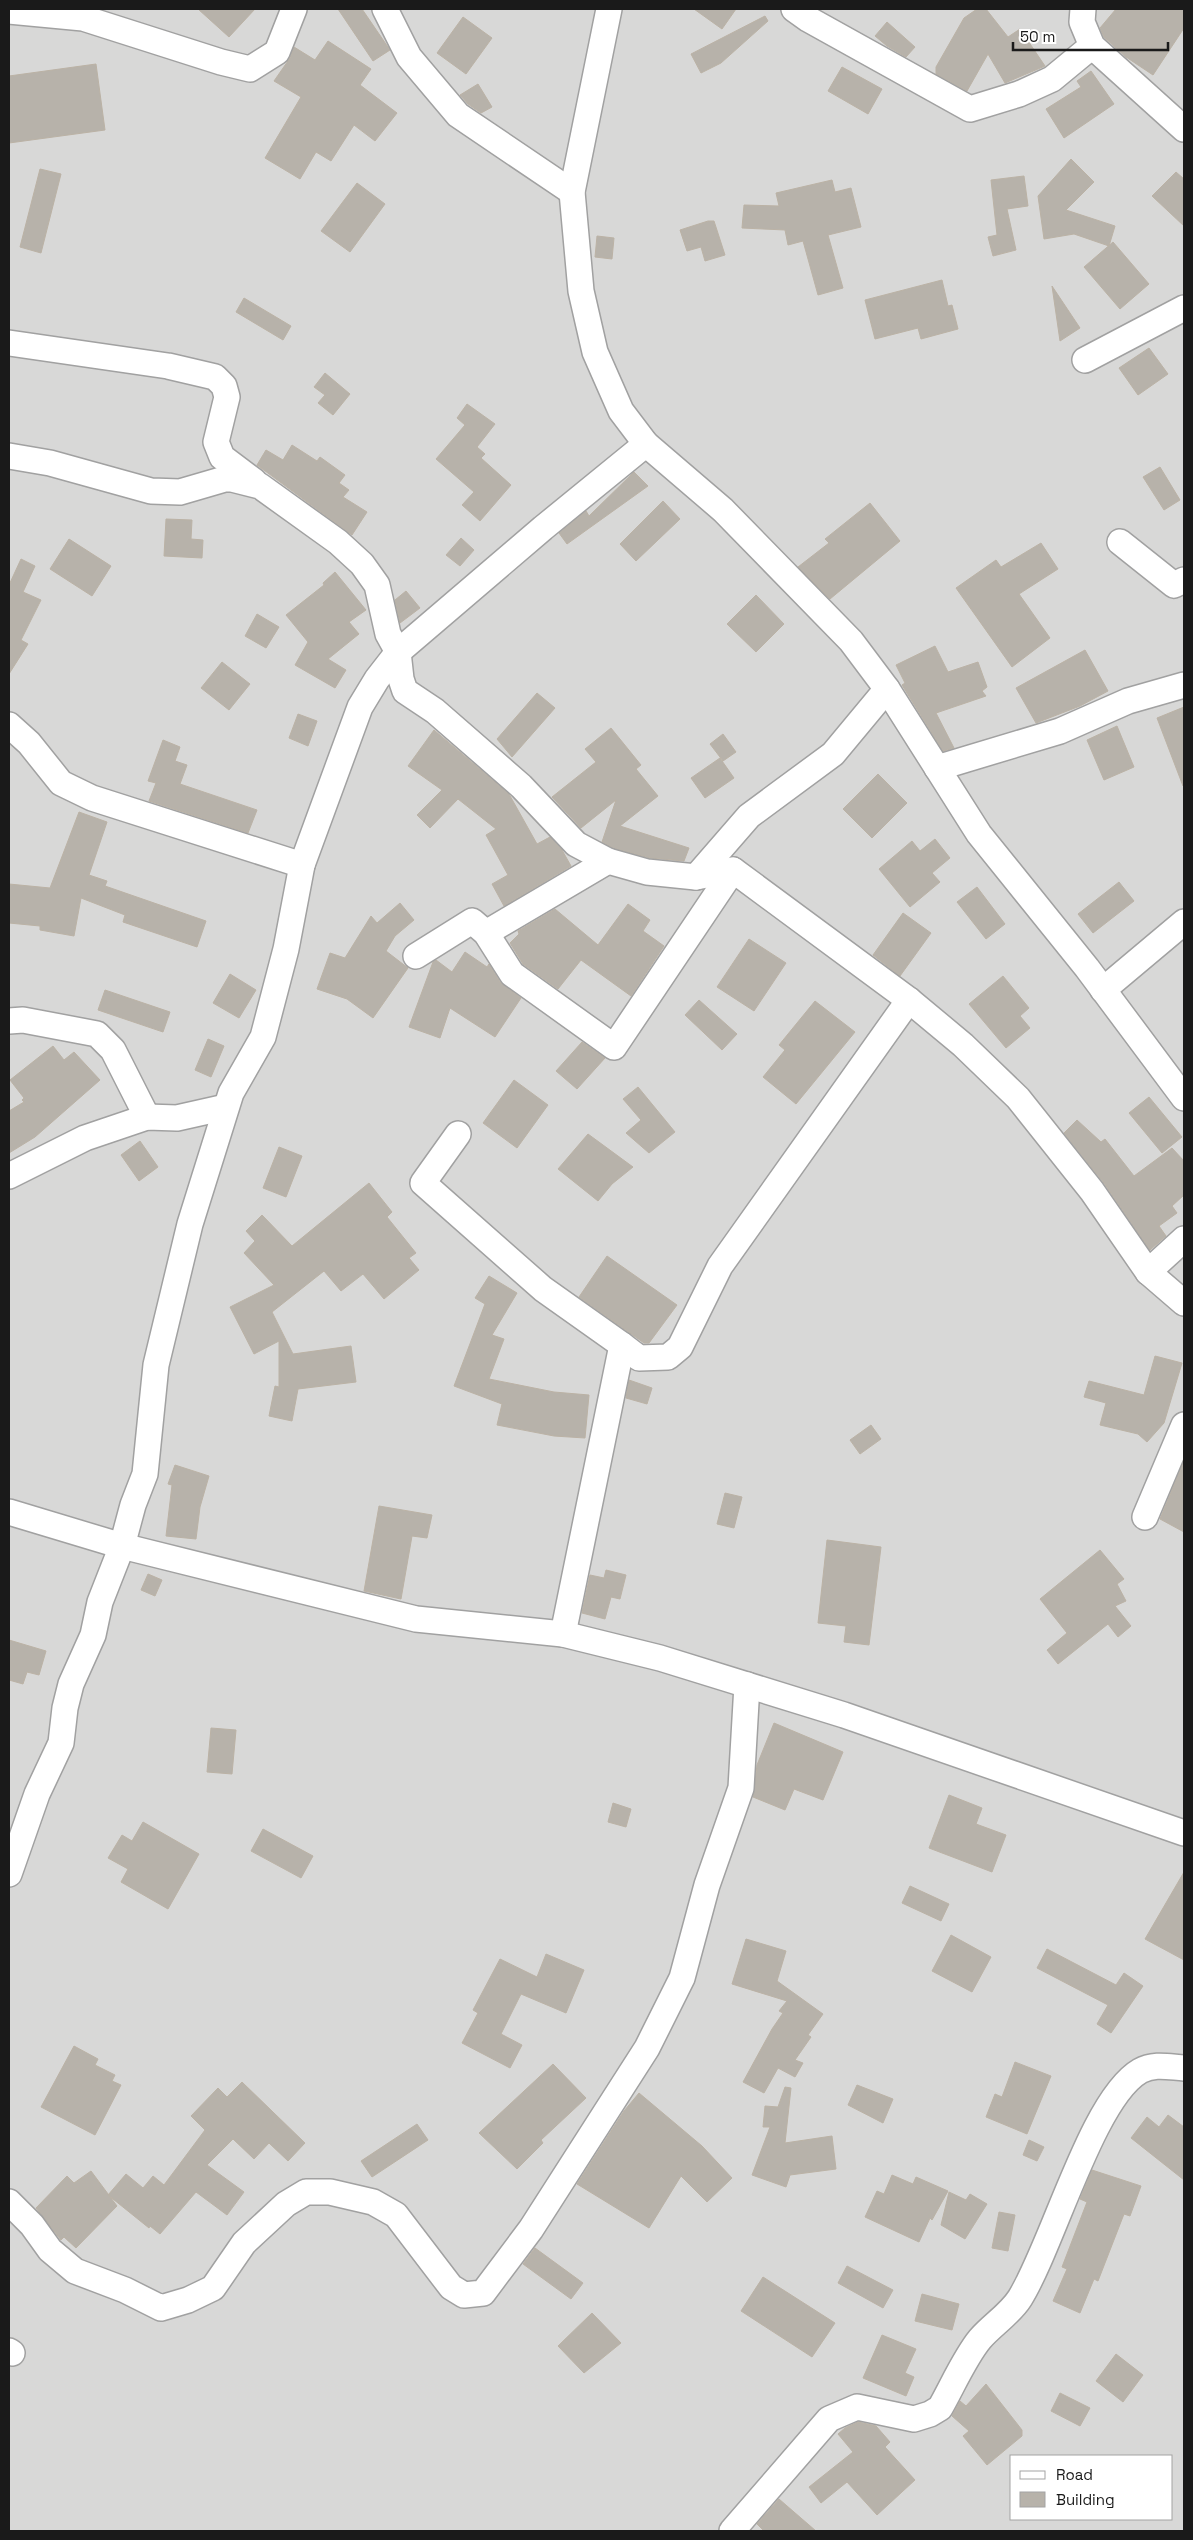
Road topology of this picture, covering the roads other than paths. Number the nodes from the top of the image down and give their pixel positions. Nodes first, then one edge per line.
1 (294, 9) edge
2 (385, 9) edge
3 (609, 9) edge
4 (794, 9) edge
5 (1083, 9) edge
6 (9, 12) edge
7 (1092, 46) junction
8 (1184, 129) edge
9 (572, 192) junction
10 (1184, 308) edge
11 (9, 344) edge
12 (1085, 360) dead end
13 (646, 444) junction
14 (9, 456) edge
15 (260, 486) junction
16 (1120, 542) dead end
17 (1184, 580) edge
18 (398, 652) junction
19 (1184, 685) edge
20 (887, 690) junction
21 (9, 725) edge
22 (937, 768) junction
23 (608, 861) junction
24 (302, 865) junction
25 (733, 870) junction
26 (696, 877) junction
27 (1184, 922) edge
28 (486, 933) junction
29 (416, 956) dead end
30 (1103, 990) junction
31 (909, 1000) junction
32 (9, 1021) edge
33 (1184, 1098) edge
34 (226, 1107) junction
35 (147, 1117) junction
36 (458, 1134) dead end
37 (9, 1176) edge
38 (1184, 1239) edge
39 (1148, 1272) junction
40 (1184, 1304) edge
41 (622, 1345) junction
42 (1184, 1425) edge
43 (9, 1512) edge
44 (1145, 1517) dead end
45 (122, 1546) junction
46 (563, 1634) junction
47 (747, 1685) junction
48 (1184, 1833) edge
49 (9, 1874) edge
50 (1184, 2068) edge
51 (9, 2202) edge
52 (732, 2531) edge

1 - 6 street
2 - 9 street
3 - 9 street
4 - 7 street
5 - 7 street
7 - 8 street
9 - 13 street
10 - 12 street
11 - 15 street
13 - 18 street
13 - 20 street
14 - 15 street
15 - 18 street
16 - 17 street
18 - 23 street
18 - 24 street
19 - 22 street
20 - 22 street
20 - 26 street
21 - 24 street
22 - 30 street
23 - 26 street
23 - 28 street
24 - 34 street
25 - 26 street
25 - 28 street
25 - 31 street
27 - 30 street
28 - 29 street
30 - 33 street
31 - 39 street
31 - 41 street
32 - 35 street
34 - 35 street
34 - 45 street
35 - 37 street
36 - 41 street
38 - 39 street
39 - 40 street
41 - 46 street
42 - 44 street
43 - 45 street
45 - 46 street
45 - 49 street
46 - 47 street
47 - 48 street
47 - 51 street
50 - 52 street

